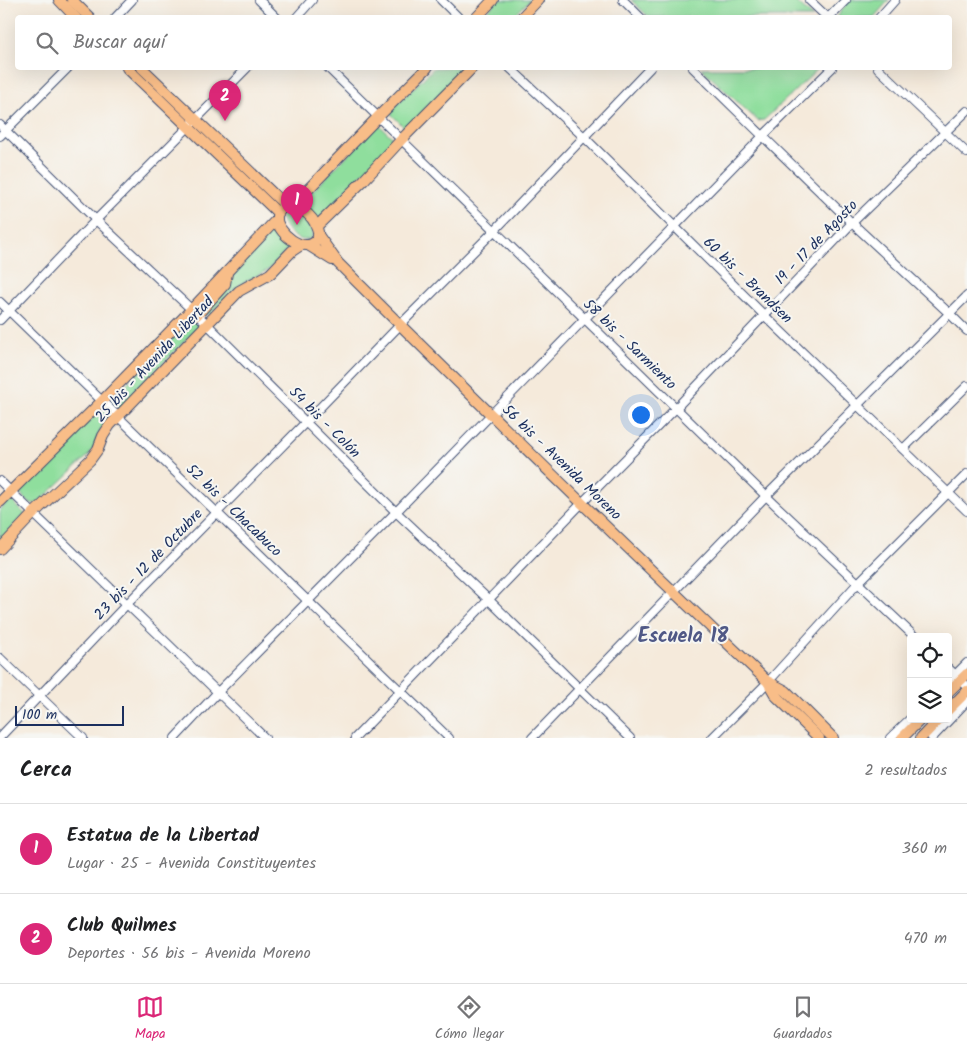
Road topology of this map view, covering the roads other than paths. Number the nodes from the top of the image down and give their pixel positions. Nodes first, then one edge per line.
1 (58, 0) edge
2 (72, 0) edge
3 (132, 0) edge
4 (259, 0) edge
5 (312, 0) edge
6 (441, 0) edge
7 (493, 0) edge
8 (538, 0) edge
9 (623, 0) edge
10 (809, 0) edge
11 (846, 0) edge
12 (895, 0) edge
13 (73, 15) edge
14 (87, 15) edge
15 (118, 15) edge
16 (274, 15) edge
17 (299, 15) edge
18 (456, 15) edge
19 (479, 15) edge
20 (524, 15) edge
21 (638, 15) edge
22 (825, 15) edge
23 (831, 15) edge
24 (882, 15) edge
25 (66, 70) edge
26 (129, 70) edge
27 (144, 70) edge
28 (245, 70) edge
29 (330, 70) edge
30 (424, 70) edge
31 (470, 70) edge
32 (512, 70) edge
33 (648, 70) edge
34 (695, 70) edge
35 (830, 70) edge
36 (880, 70) edge
37 (967, 111) edge
38 (378, 117) junction
39 (192, 124) junction
40 (2, 130) edge
41 (946, 133) junction
42 (763, 136) junction
43 (584, 137) junction
44 (401, 140) junction
45 (967, 153) edge
46 (283, 211) junction
47 (96, 220) junction
48 (852, 224) junction
49 (674, 228) junction
50 (317, 230) junction
51 (495, 230) junction
52 (304, 245) junction
53 (338, 263) junction
54 (967, 296) edge
55 (0, 302) edge
56 (9, 311) junction
57 (194, 313) junction
58 (950, 314) junction
59 (764, 315) junction
60 (584, 319) junction
61 (0, 320) edge
62 (207, 324) junction
63 (400, 325) junction
64 (967, 331) edge
65 (967, 386) edge
66 (102, 402) junction
67 (857, 405) junction
68 (676, 408) junction
69 (491, 414) junction
70 (118, 416) junction
71 (306, 422) junction
72 (903, 449) junction
73 (967, 474) edge
74 (0, 481) edge
75 (11, 491) junction
76 (949, 492) junction
77 (766, 496) junction
78 (0, 502) edge
79 (582, 503) junction
80 (396, 512) junction
81 (967, 512) edge
82 (34, 513) junction
83 (217, 513) junction
84 (0, 549) edge
85 (858, 583) junction
86 (674, 592) junction
87 (489, 600) junction
88 (307, 601) junction
89 (127, 604) junction
90 (911, 633) edge
91 (0, 658) edge
92 (967, 663) edge
93 (952, 671) edge
94 (962, 679) edge
95 (768, 682) junction
96 (579, 688) junction
97 (952, 688) edge
98 (967, 691) edge
99 (218, 692) junction
100 (401, 692) junction
101 (39, 696) junction
102 (967, 701) edge
103 (952, 706) edge
104 (907, 722) edge
105 (917, 723) edge
106 (935, 723) edge
107 (0, 737) edge
108 (82, 738) edge
109 (175, 738) edge
110 (265, 738) edge
111 (355, 738) edge
112 (449, 738) edge
113 (532, 738) edge
114 (630, 738) edge
115 (712, 738) edge
116 (819, 738) edge
117 (833, 738) edge
118 (890, 738) edge
119 (902, 738) edge
120 (920, 738) edge
121 (932, 738) edge

1 - 13 main road
2 - 14 main road
3 - 15 street
4 - 16 street
5 - 17 street
6 - 18 street
7 - 19 main road
8 - 20 main road
9 - 21 street
10 - 22 street
11 - 23 street
12 - 24 street
25 - 40 street
26 - 39 main road
27 - 39 main road
28 - 39 street
29 - 38 street, 58 bis - Sarmiento
30 - 38 main road, 25 bis - Avenida Libertad
31 - 44 main road
32 - 43 street, 60 bis - Brandsen
33 - 43 street, 23 bis - 12 de Octubre
34 - 42 street
35 - 42 street
36 - 41 street
37 - 41 street, 19 - 17 de Agosto
38 - 44 street, 58 bis - Sarmiento
38 - 46 main road, 25 bis - Avenida Libertad
39 - 46 main road
39 - 47 street
40 - 47 street, 54 bis - Colón
41 - 45 street
41 - 48 street, 19 - 17 de Agosto
42 - 48 street
42 - 49 street
43 - 49 street, 60 bis - Brandsen
43 - 51 street, 23 bis - 12 de Octubre
44 - 50 main road
44 - 51 street, 58 bis - Sarmiento
46 - 50 main road
46 - 52 main road
46 - 57 main road, 25 bis - Avenida Libertad
47 - 56 street
47 - 57 street, 54 bis - Colón
48 - 58 street
48 - 59 street, 19 - 17 de Agosto
49 - 59 street, 60 bis - Brandsen
49 - 60 street
50 - 52 main road
50 - 53 main road, 56 bis - Avenida Moreno
51 - 60 street, 58 bis - Sarmiento
51 - 63 street, 23 bis - 12 de Octubre
52 - 53 main road, 56 bis - Avenida Moreno
52 - 62 main road, 25 bis - Avenida Libertad
53 - 63 main road, 56 bis - Avenida Moreno
54 - 58 street
55 - 56 street, 52 bis - Chacabuco
56 - 61 street
56 - 66 street, 52 bis - Chacabuco
57 - 62 street, 54 bis - Colón
57 - 66 main road, 25 bis - Avenida Libertad
58 - 64 street
58 - 67 street
59 - 67 street, 60 bis - Brandsen
59 - 68 street, 19 - 17 de Agosto
60 - 68 street, 58 bis - Sarmiento
60 - 69 street
62 - 70 main road, 25 bis - Avenida Libertad
62 - 71 street, 54 bis - Colón
63 - 69 main road, 56 bis - Avenida Moreno
63 - 71 street, 23 bis - 12 de Octubre
65 - 72 street
66 - 70 street, 52 bis - Chacabuco
66 - 75 main road, 25 bis - Avenida Libertad
67 - 72 street, 60 bis - Brandsen
67 - 77 street
68 - 77 street, 58 bis - Sarmiento
68 - 79 street, 19 - 17 de Agosto
69 - 79 main road, 56 bis - Avenida Moreno
69 - 80 street
70 - 82 main road, 25 bis - Avenida Libertad
70 - 83 street, 52 bis - Chacabuco
71 - 80 street, 54 bis - Colón
71 - 83 street, 23 bis - 12 de Octubre
72 - 76 street, 60 bis - Brandsen
73 - 76 street
74 - 75 street
75 - 78 main road, 25 bis - Avenida Libertad
75 - 82 street
76 - 81 street, 60 bis - Brandsen
76 - 85 street
77 - 85 street, 58 bis - Sarmiento
77 - 86 street
79 - 86 main road, 56 bis - Avenida Moreno
79 - 87 street, 19 - 17 de Agosto
80 - 87 street, 54 bis - Colón
80 - 88 street
82 - 84 main road, 25 bis - Avenida Libertad
82 - 89 street
83 - 88 street, 52 bis - Chacabuco
83 - 89 street, 23 bis - 12 de Octubre
85 - 90 street, 58 bis - Sarmiento
85 - 95 street
86 - 95 main road, 56 bis - Avenida Moreno
86 - 96 street
87 - 96 street, 54 bis - Colón
87 - 100 street, 19 - 17 de Agosto
88 - 99 street
88 - 100 street, 52 bis - Chacabuco
89 - 99 street
89 - 101 street, 23 bis - 12 de Octubre
91 - 101 street
92 - 94 street
93 - 94 street
94 - 97 main road
95 - 115 street
95 - 116 main road, 56 bis - Avenida Moreno
95 - 117 main road, 56 bis - Avenida Moreno
96 - 113 street
96 - 114 street, 54 bis - Colón
98 - 103 main road
99 - 109 street
99 - 110 street
100 - 111 street, 19 - 17 de Agosto
100 - 112 street, 52 bis - Chacabuco
101 - 107 street, 23 bis - 12 de Octubre
101 - 108 street
102 - 121 street
104 - 118 street
105 - 119 main road
106 - 120 main road

